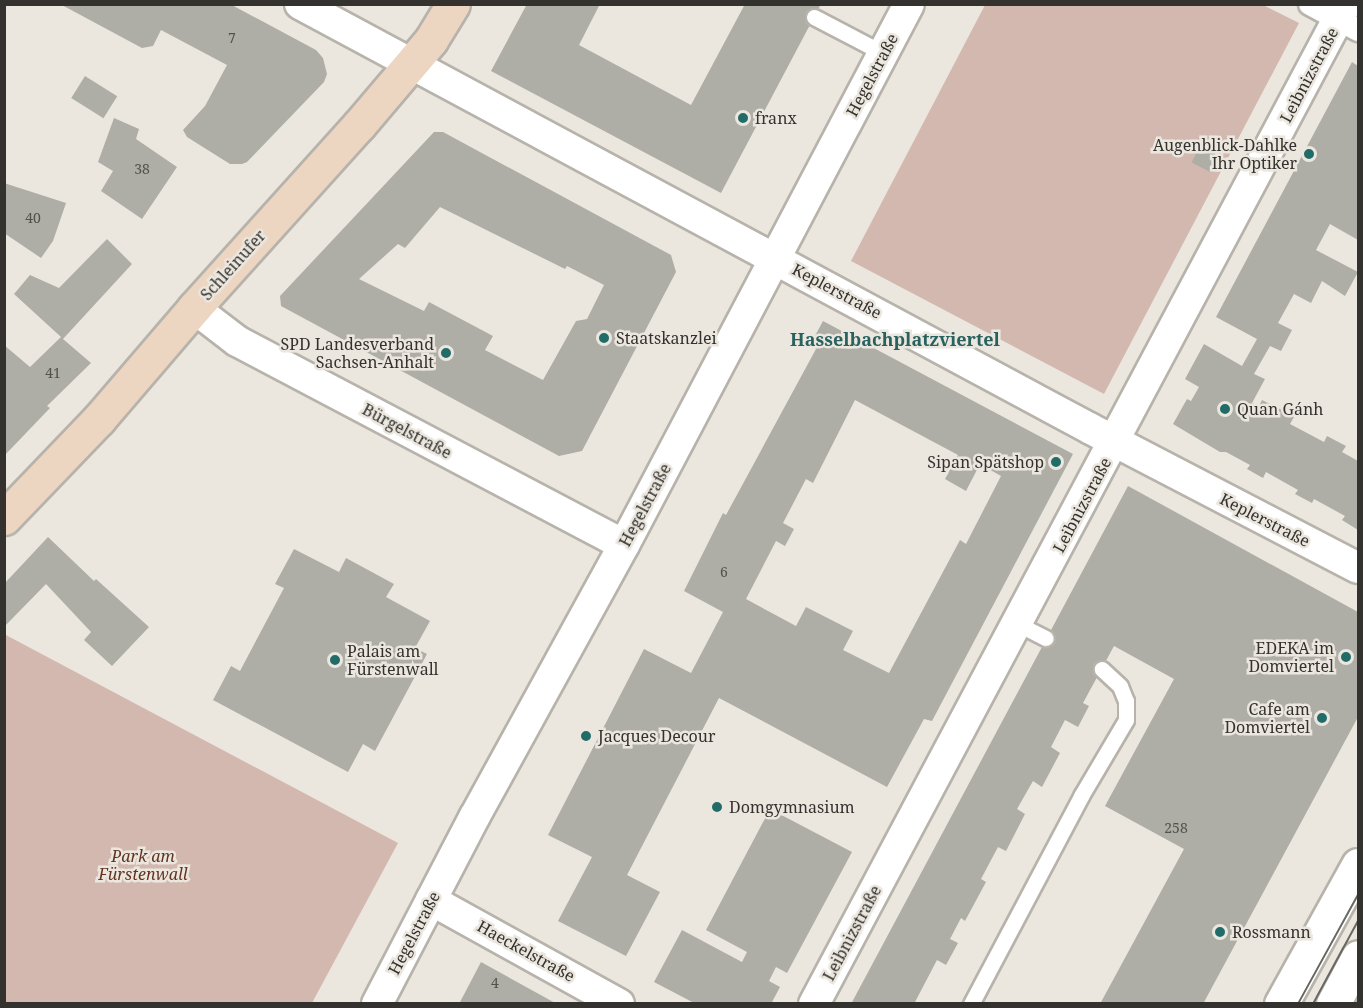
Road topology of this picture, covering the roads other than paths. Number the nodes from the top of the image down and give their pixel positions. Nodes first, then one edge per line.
1 (300, 4) edge
2 (453, 4) edge
3 (909, 4) edge
4 (1310, 4) edge
5 (814, 16) dead end
6 (1348, 18) edge
7 (883, 53) junction
8 (411, 64) junction
9 (777, 258) junction
10 (194, 308) junction
11 (1115, 442) junction
12 (4, 518) edge
13 (624, 545) junction
14 (1359, 568) edge
15 (1018, 624) junction
16 (1046, 638) dead end
17 (1102, 669) dead end
18 (1359, 865) edge
19 (431, 900) junction
20 (1356, 967) edge
21 (377, 1004) edge
22 (619, 1004) edge
23 (814, 1004) edge
24 (971, 1004) edge
25 (1281, 1004) edge
26 (1334, 1004) edge

1 - 8 street, Keplerstraße
2 - 8 main road, Schleinufer
3 - 7 street, Hegelstraße
4 - 6 street
5 - 7 lane
6 - 11 street, Leibnizstraße
7 - 9 street, Hegelstraße
8 - 9 street, Keplerstraße
8 - 10 main road, Schleinufer
9 - 11 street, Keplerstraße
9 - 13 street, Hegelstraße
10 - 12 main road, Schleinufer
10 - 13 street, Bürgelstraße
11 - 14 street, Keplerstraße
11 - 15 street, Leibnizstraße
13 - 19 street, Hegelstraße
15 - 16 lane
15 - 23 street, Leibnizstraße
17 - 24 lane
18 - 25 street
19 - 21 street, Hegelstraße
19 - 22 street, Haeckelstraße
20 - 26 street

